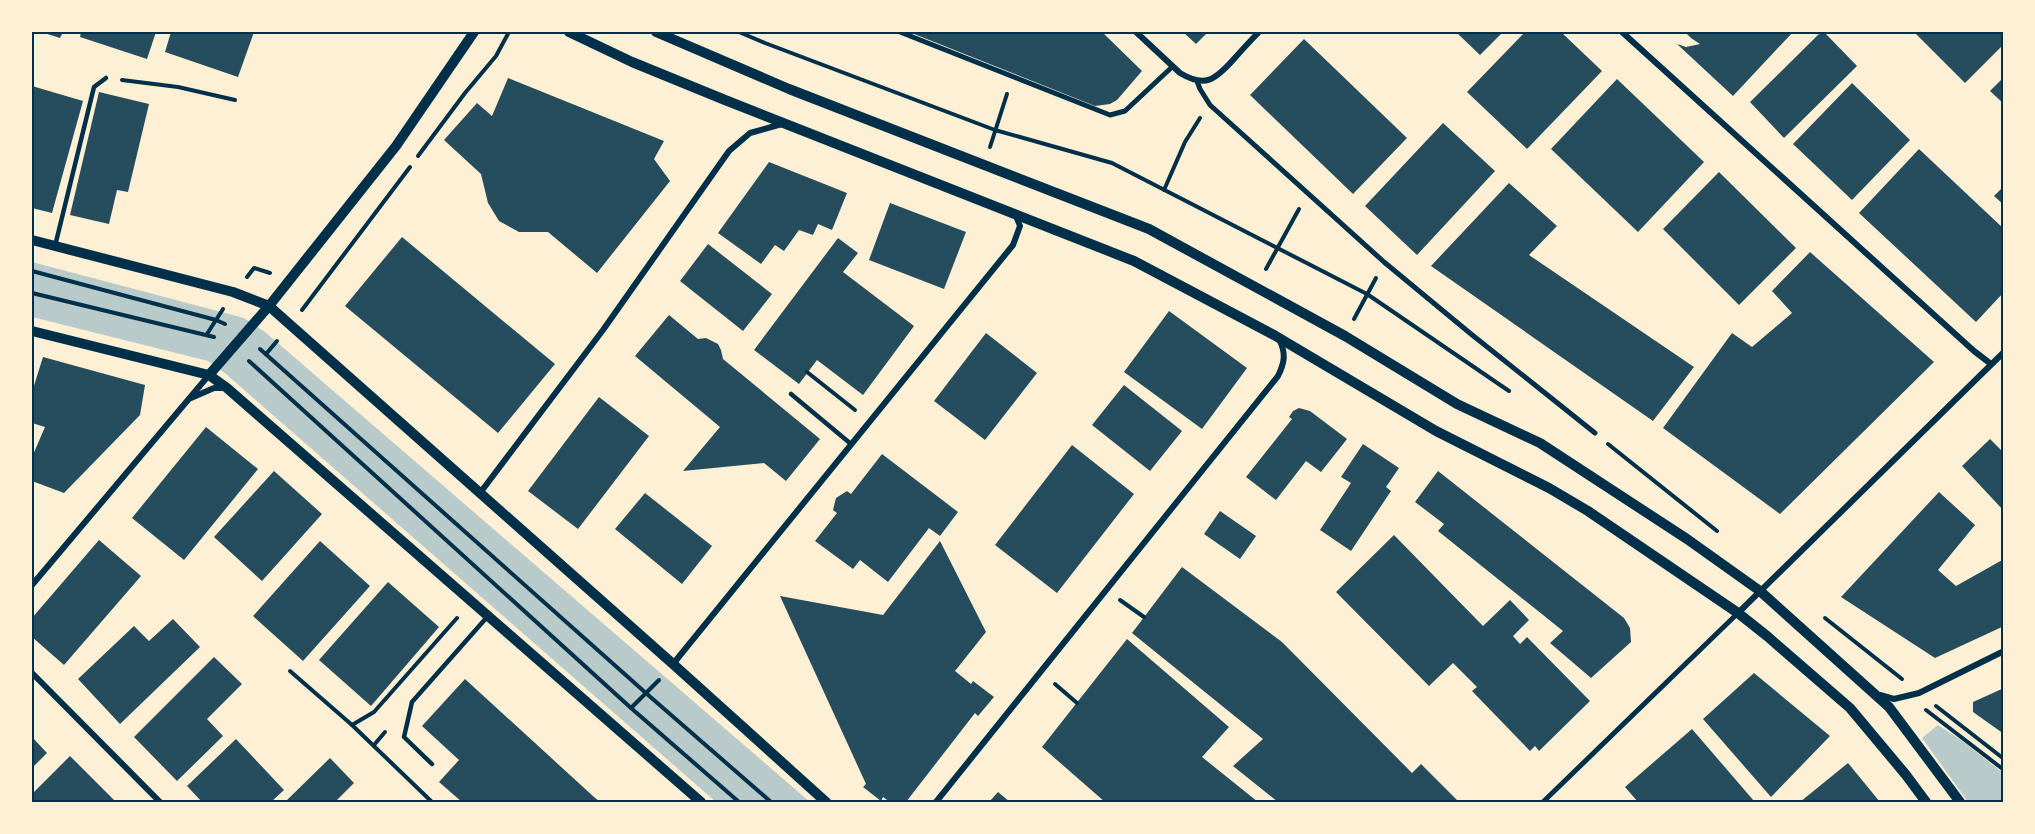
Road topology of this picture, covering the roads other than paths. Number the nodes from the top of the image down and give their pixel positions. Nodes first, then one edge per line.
1 (474, 32) edge
2 (569, 32) edge
3 (656, 32) edge
4 (900, 32) edge
5 (1136, 32) edge
6 (1259, 32) edge
7 (1622, 32) edge
8 (1172, 67) junction
9 (106, 78) road end
10 (1197, 81) junction
11 (785, 123) junction
12 (1016, 216) junction
13 (32, 240) edge
14 (55, 246) junction
15 (269, 306) junction
16 (32, 331) edge
17 (1274, 335) junction
18 (2004, 352) edge
19 (1991, 364) junction
20 (209, 375) junction
21 (227, 388) junction
22 (791, 394) dead end
23 (188, 399) junction
24 (1595, 433) road end
25 (852, 444) junction
26 (480, 493) junction
27 (32, 585) edge
28 (1760, 591) junction
29 (1738, 613) junction
30 (488, 616) junction
31 (2004, 651) edge
32 (673, 664) junction
33 (32, 673) edge
34 (1876, 693) junction
35 (432, 764) dead end
36 (160, 802) edge
37 (701, 802) edge
38 (826, 802) edge
39 (936, 802) edge
40 (1543, 802) edge
41 (1926, 802) edge
42 (1960, 802) edge

1 - 15 street
2 - 11 street
3 - 28 street
4 - 8 street
5 - 8 street
6 - 10 street
7 - 19 street
8 - 10 street
9 - 14 lane
10 - 24 street
11 - 12 street
11 - 26 street
12 - 17 street
12 - 25 street
13 - 14 street
14 - 15 street
15 - 20 street
15 - 26 street
16 - 20 street
17 - 29 street
17 - 39 street
18 - 19 street
19 - 28 street
20 - 21 street
20 - 23 street
21 - 23 street
21 - 30 street
22 - 25 lane
23 - 27 street
25 - 32 street
26 - 32 street
28 - 29 street
28 - 34 street
29 - 40 street
29 - 41 street
30 - 35 lane
30 - 37 street
31 - 34 street
32 - 38 street
33 - 36 street
34 - 42 street

